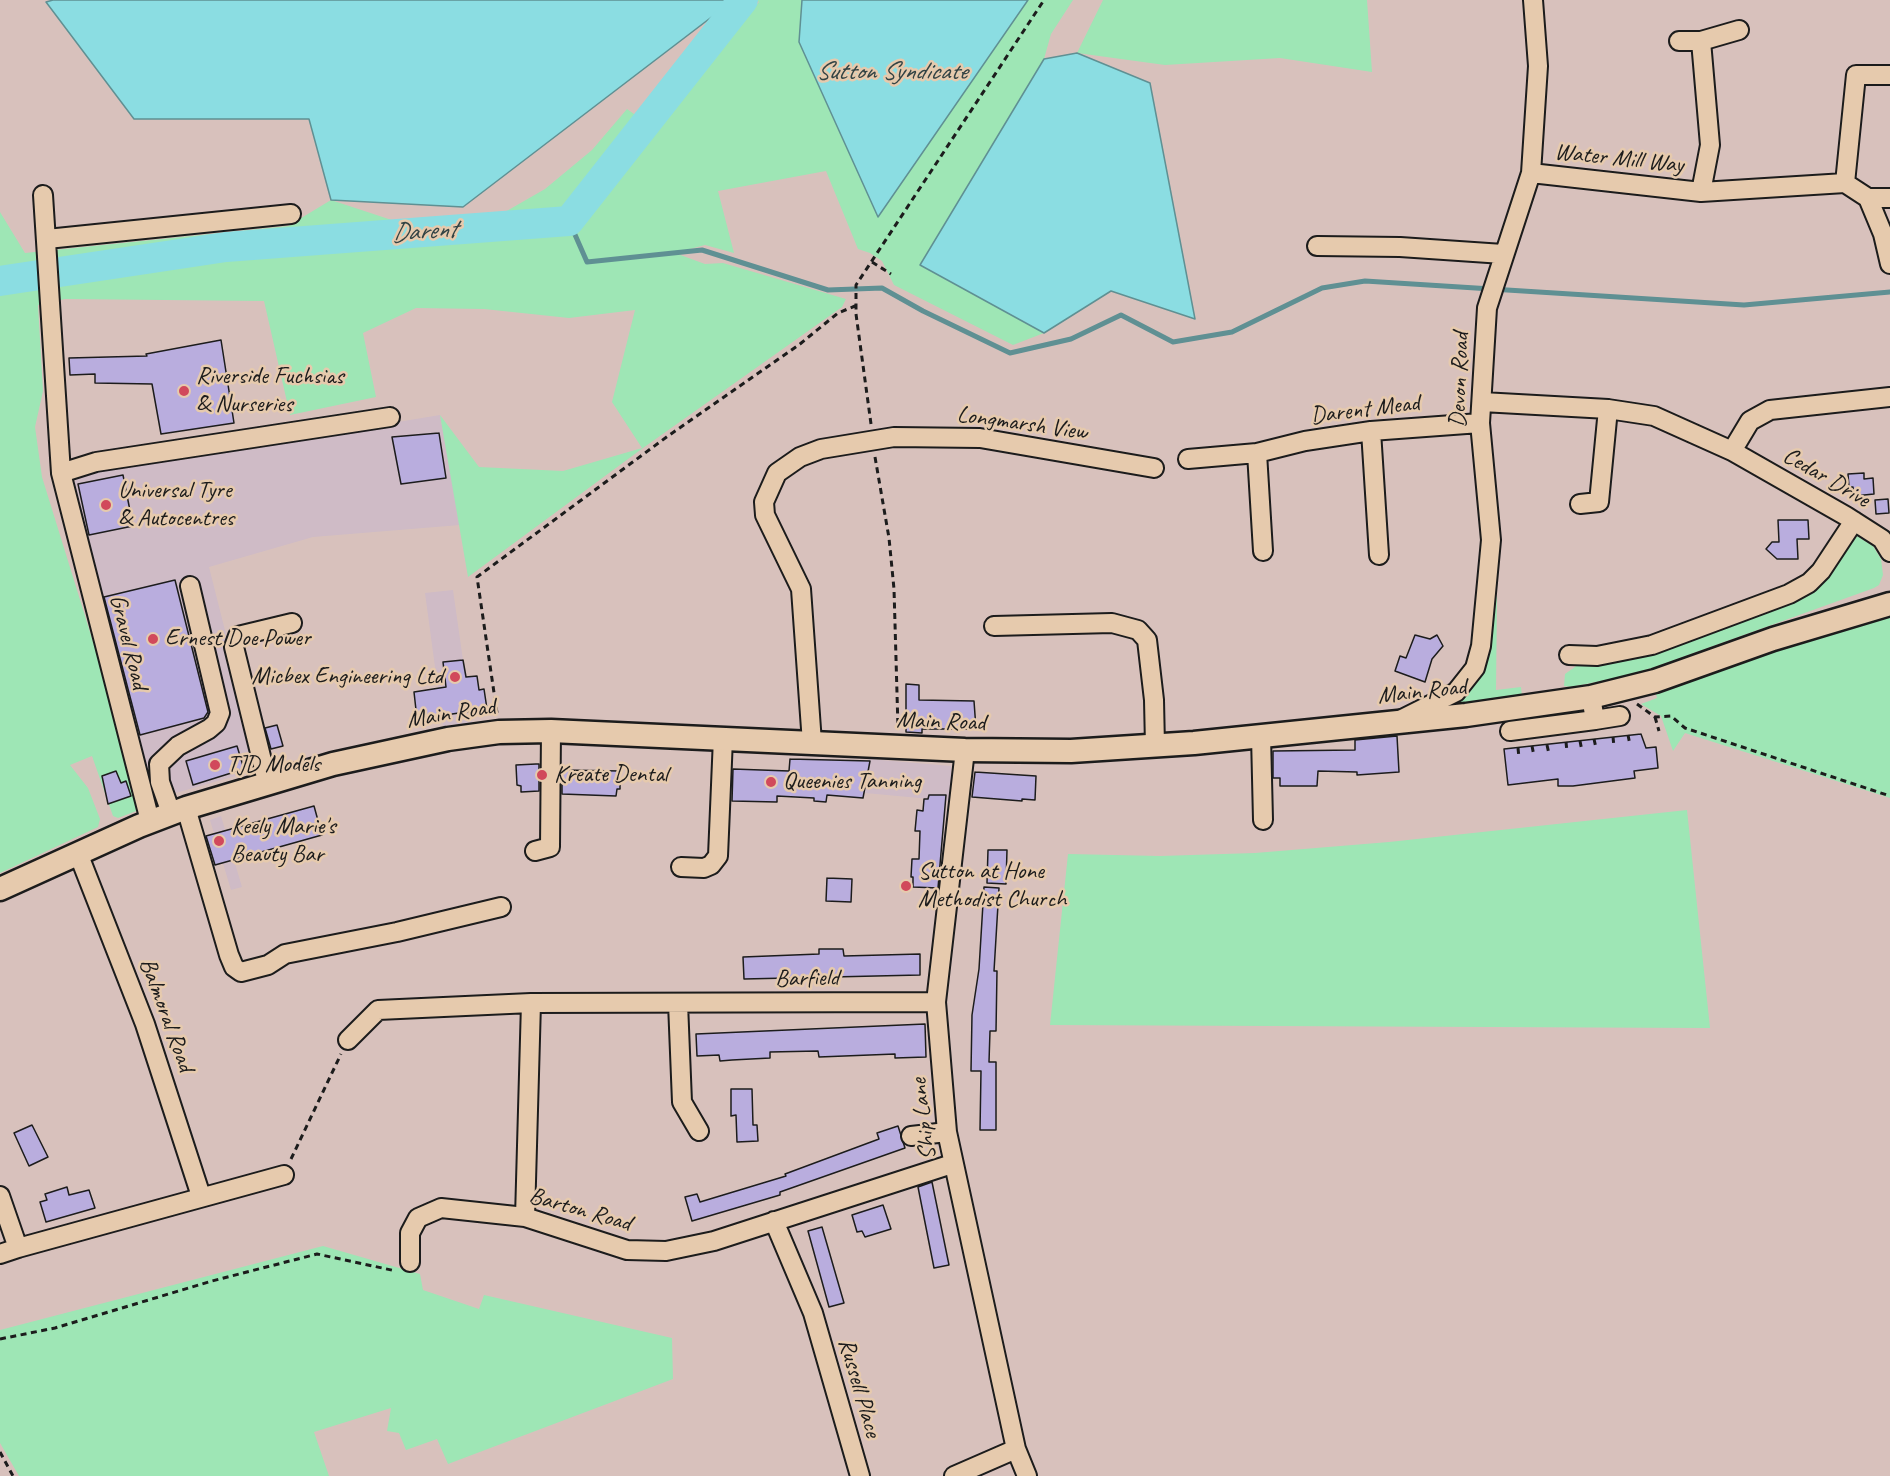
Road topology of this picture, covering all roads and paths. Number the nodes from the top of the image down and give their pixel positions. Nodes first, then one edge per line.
1 (1044, 0) edge
2 (1533, 0) edge
3 (1739, 30) dead end
4 (1679, 41) dead end
5 (1701, 41) junction
6 (1890, 75) edge
7 (1531, 173) junction
8 (1845, 183) junction
9 (1701, 192) junction
10 (43, 195) dead end
11 (1868, 198) junction
12 (1890, 198) edge
13 (291, 214) dead end
14 (48, 246) junction
15 (1317, 246) dead end
16 (1502, 258) junction
17 (872, 262) junction
18 (1890, 264) edge
19 (891, 274) dead end
20 (855, 304) junction
21 (1890, 397) edge
22 (1482, 402) junction
23 (1608, 409) junction
24 (390, 417) dead end
25 (1480, 423) junction
26 (1371, 431) junction
27 (873, 440) junction
28 (1732, 451) junction
29 (1257, 453) junction
30 (1188, 459) dead end
31 (1154, 468) dead end
32 (62, 473) junction
33 (1580, 504) dead end
34 (1854, 521) junction
35 (1263, 551) dead end
36 (1890, 552) edge
37 (1379, 555) dead end
38 (190, 586) dead end
39 (1890, 604) edge
40 (292, 623) dead end
41 (994, 626) dead end
42 (1569, 654) dead end
43 (1625, 690) junction
44 (1591, 697) junction
45 (1620, 716) dead end
46 (1655, 717) junction
47 (1595, 720) junction
48 (1396, 723) junction
49 (1659, 730) dead end
50 (551, 731) junction
51 (499, 732) junction
52 (1628, 735) dead end
53 (1261, 736) junction
54 (1613, 737) dead end
55 (723, 738) junction
56 (1594, 739) dead end
57 (1514, 740) joint
58 (1580, 741) dead end
59 (1566, 742) dead end
60 (813, 743) junction
61 (1547, 745) dead end
62 (1630, 745) dead end
63 (1155, 746) junction
64 (1532, 746) dead end
65 (1614, 747) dead end
66 (898, 748) junction
67 (1596, 748) dead end
68 (965, 750) junction
69 (1582, 751) dead end
70 (1567, 752) dead end
71 (1549, 754) dead end
72 (1534, 756) dead end
73 (1519, 758) dead end
74 (267, 782) junction
75 (1890, 796) edge
76 (179, 810) junction
77 (1263, 820) dead end
78 (150, 821) junction
79 (535, 851) dead end
80 (78, 853) junction
81 (681, 867) dead end
82 (0, 889) edge
83 (501, 907) dead end
84 (936, 1002) junction
85 (531, 1004) junction
86 (678, 1004) junction
87 (348, 1040) joint
88 (699, 1131) dead end
89 (947, 1132) junction
90 (911, 1136) dead end
91 (952, 1164) junction
92 (284, 1175) joint
93 (0, 1196) edge
94 (201, 1196) junction
95 (525, 1217) junction
96 (774, 1221) junction
97 (18, 1248) junction
98 (0, 1254) edge
99 (410, 1262) joint
100 (0, 1339) edge
101 (1016, 1449) junction
102 (0, 1452) edge
103 (13, 1476) edge
104 (860, 1476) edge
105 (954, 1476) edge
106 (1027, 1476) edge

1 - 17 path
2 - 7 street, Devon Road
3 - 5 street
4 - 5 street
5 - 9 street, Water Mill Way
6 - 8 street
7 - 9 street, Water Mill Way
7 - 16 street, Devon Road
8 - 9 street, Water Mill Way
8 - 11 street
10 - 14 street, Gravel Road
11 - 12 street
11 - 18 street
13 - 14 street
14 - 32 street, Gravel Road
15 - 16 street
16 - 22 street, Devon Road
17 - 19 path
17 - 20 path
20 - 27 path
20 - 51 path
21 - 28 street, Cedar Drive
22 - 23 street, Cedar Drive
22 - 25 street, Devon Road
23 - 28 street, Cedar Drive
23 - 33 street
24 - 32 street
25 - 26 street, Darent Mead
25 - 48 street, Devon Road
26 - 29 street, Darent Mead
26 - 37 street
27 - 31 street, Longmarsh View
27 - 60 street, Longmarsh View
27 - 66 path
28 - 34 street, Cedar Drive
29 - 30 street, Darent Mead
29 - 35 street
32 - 78 street, Gravel Road
34 - 36 street, Cedar Drive
34 - 42 street
38 - 76 street
39 - 43 main road, Main Road
40 - 74 street
41 - 63 street
43 - 44 main road, Main Road
43 - 46 path
44 - 47 street
44 - 48 main road, Main Road
45 - 47 street
46 - 49 path
46 - 75 path
47 - 57 street
48 - 53 main road, Main Road
50 - 51 main road, Main Road
50 - 55 main road, Main Road
50 - 79 street
51 - 74 main road, Main Road
52 - 62 path
53 - 63 main road, Main Road
53 - 77 street
54 - 65 path
55 - 60 main road, Main Road
55 - 81 street
56 - 67 path
57 - 73 path
58 - 69 path
59 - 70 path
60 - 66 main road, Main Road
61 - 71 path
63 - 68 main road, Main Road
64 - 72 path
66 - 68 main road, Main Road
68 - 84 street, Ship Lane
74 - 76 main road, Main Road
76 - 78 main road, Main Road
76 - 83 street
78 - 80 main road, Main Road
80 - 82 main road, Main Road
80 - 94 street, Balmoral Road
84 - 86 street, Barfield
84 - 89 street, Ship Lane
85 - 86 street, Barfield
85 - 87 street, Barfield
85 - 95 street
86 - 88 street
87 - 92 path
89 - 90 street
89 - 91 street, Ship Lane
91 - 96 street, Barton Road
91 - 101 street, Ship Lane
92 - 94 street
93 - 97 street
94 - 97 street
95 - 96 street, Barton Road
95 - 99 street, Barton Road
96 - 104 street, Russell Place
97 - 98 street
99 - 100 path
101 - 105 street
101 - 106 street, Ship Lane
102 - 103 path

